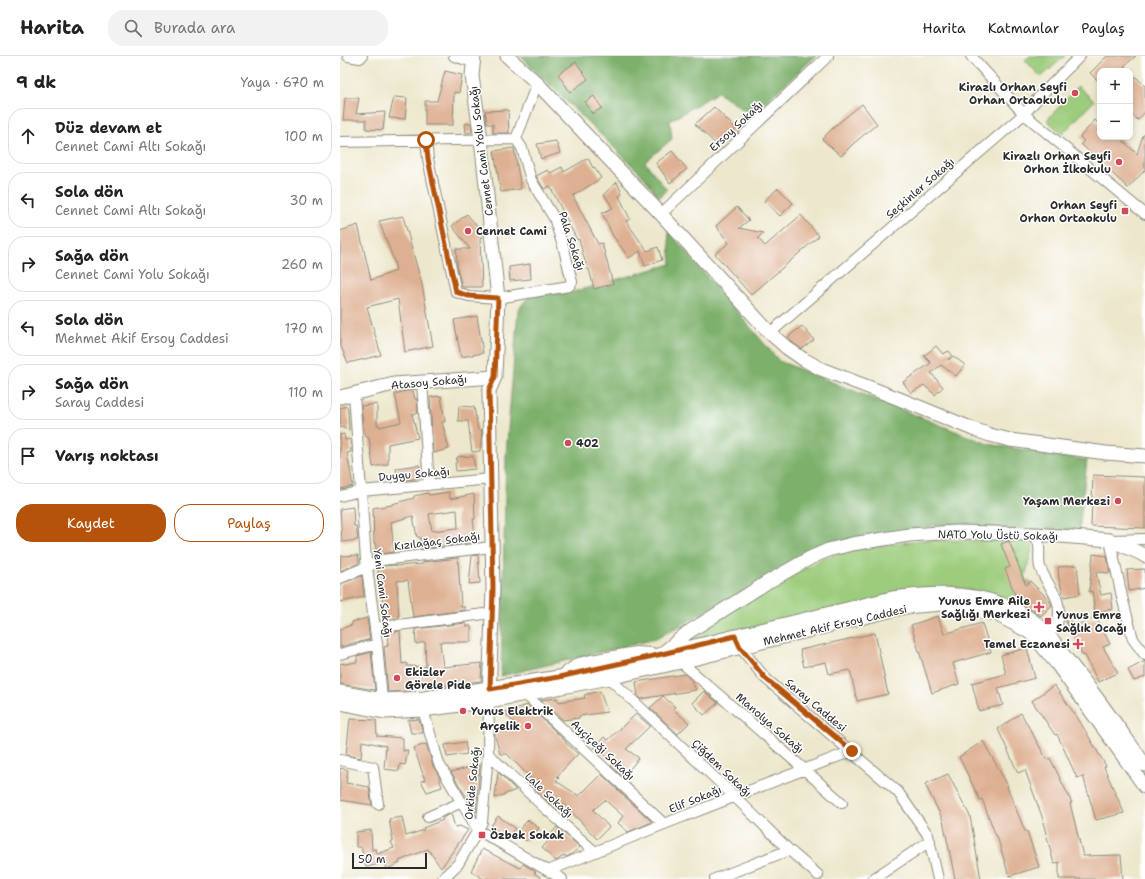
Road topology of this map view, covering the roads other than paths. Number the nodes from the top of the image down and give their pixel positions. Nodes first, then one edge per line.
1 (348, 56) edge
2 (362, 56) edge
3 (454, 56) edge
4 (507, 56) edge
5 (828, 56) edge
6 (971, 56) edge
7 (1080, 56) edge
8 (473, 59) edge
9 (537, 83) junction
10 (1024, 114) junction
11 (481, 139) junction
12 (516, 139) junction
13 (426, 140) junction
14 (340, 142) edge
15 (660, 214) junction
16 (1145, 214) edge
17 (498, 298) junction
18 (770, 333) junction
19 (495, 377) junction
20 (422, 382) junction
21 (354, 394) junction
22 (340, 397) edge
23 (1145, 456) edge
24 (491, 479) junction
25 (428, 485) junction
26 (361, 491) junction
27 (340, 496) edge
28 (1035, 534) junction
29 (1110, 540) junction
30 (1145, 540) edge
31 (492, 547) junction
32 (1145, 556) edge
33 (367, 567) junction
34 (340, 578) edge
35 (492, 613) junction
36 (375, 628) junction
37 (1042, 636) junction
38 (737, 642) junction
39 (377, 644) junction
40 (340, 654) edge
41 (1145, 655) edge
42 (664, 659) junction
43 (681, 662) junction
44 (609, 678) junction
45 (340, 692) edge
46 (525, 694) junction
47 (490, 695) junction
48 (340, 703) edge
49 (424, 704) junction
50 (383, 706) junction
51 (852, 751) junction
52 (488, 754) junction
53 (340, 760) edge
54 (1145, 765) edge
55 (805, 770) junction
56 (1145, 787) edge
57 (734, 796) junction
58 (462, 802) junction
59 (842, 803) dead end
60 (378, 804) dead end
61 (428, 817) dead end
62 (664, 824) junction
63 (478, 830) junction
64 (930, 841) junction
65 (789, 850) junction
66 (595, 852) junction
67 (548, 871) junction
68 (818, 875) dead end
69 (442, 879) edge
70 (560, 879) edge
71 (715, 879) edge
72 (873, 879) edge
73 (938, 879) edge

1 - 2 street
3 - 8 street
4 - 9 street
5 - 15 street, Ersoy Sokağı
6 - 10 street
7 - 10 street, Seçkinler Sokağı
8 - 11 street, Cennet Cami Yolu Sokağı
9 - 12 street
9 - 15 street
10 - 16 street
10 - 18 street, Seçkinler Sokağı
11 - 12 street
11 - 13 street
11 - 17 street, Cennet Cami Yolu Sokağı
12 - 17 street, Pala Sokağı
13 - 14 street
13 - 17 street
15 - 18 street
17 - 19 street, Cennet Cami Yolu Sokağı
18 - 23 street
19 - 20 street, Atasoy Sokağı
19 - 24 street, Cennet Cami Yolu Sokağı
20 - 21 street, Atasoy Sokağı
20 - 25 street
21 - 22 street, Atasoy Sokağı
21 - 26 street, Yeni Cami Sokağı
24 - 25 street, Duygu Sokağı
24 - 31 street, Cennet Cami Yolu Sokağı
25 - 26 street, Duygu Sokağı
26 - 27 street, Duygu Sokağı
26 - 33 street, Yeni Cami Sokağı
28 - 29 street, NATO Yolu Üstü Sokağı
28 - 37 street
28 - 42 street, NATO Yolu Üstü Sokağı
29 - 30 street
29 - 32 street, NATO Yolu Üstü Sokağı
29 - 41 street
31 - 33 street, Kızılağaç Sokağı
31 - 35 street, Cennet Cami Yolu Sokağı
33 - 34 street, Kızılağaç Sokağı
33 - 36 street, Yeni Cami Sokağı
35 - 36 street
35 - 47 street, Cennet Cami Yolu Sokağı
36 - 39 street, Yeni Cami Sokağı
37 - 38 street, Mehmet Akif Ersoy Caddesi
37 - 54 street, Mehmet Akif Ersoy Caddesi
37 - 56 street, Mehmet Akif Ersoy Caddesi
38 - 42 street, Mehmet Akif Ersoy Caddesi
38 - 43 street, Mehmet Akif Ersoy Caddesi
38 - 51 street, Saray Caddesi
39 - 40 street
39 - 50 street, Yeni Cami Sokağı
42 - 43 street, Mehmet Akif Ersoy Caddesi
42 - 44 street, Mehmet Akif Ersoy Caddesi
42 - 47 street, Mehmet Akif Ersoy Caddesi
43 - 55 street, Manolya Sokağı
44 - 46 street, Mehmet Akif Ersoy Caddesi
44 - 57 street, Çiğdem Sokağı
45 - 50 street, Mehmet Akif Ersoy Caddesi
46 - 47 street, Mehmet Akif Ersoy Caddesi
46 - 62 street, Ayçiçeği Sokağı
47 - 49 street, Mehmet Akif Ersoy Caddesi
47 - 52 street, Orkide Sokağı
48 - 50 street, Mehmet Akif Ersoy Caddesi
49 - 50 street, Mehmet Akif Ersoy Caddesi
49 - 58 street
51 - 55 street, Elif Sokağı
51 - 64 street, Saray Caddesi
52 - 63 street, Orkide Sokağı
52 - 66 street, Lale Sokağı
53 - 60 street
55 - 57 street, Elif Sokağı
55 - 59 street, Manolya Sokağı
57 - 62 street, Elif Sokağı
57 - 65 street, Çiğdem Sokağı
58 - 61 street
58 - 63 street
62 - 66 street, Elif Sokağı
63 - 67 street
63 - 69 street, Orkide Sokağı
64 - 72 street
64 - 73 street, Saray Caddesi
65 - 68 street, Çiğdem Sokağı
65 - 71 street
66 - 67 street, Elif Sokağı
67 - 70 street

